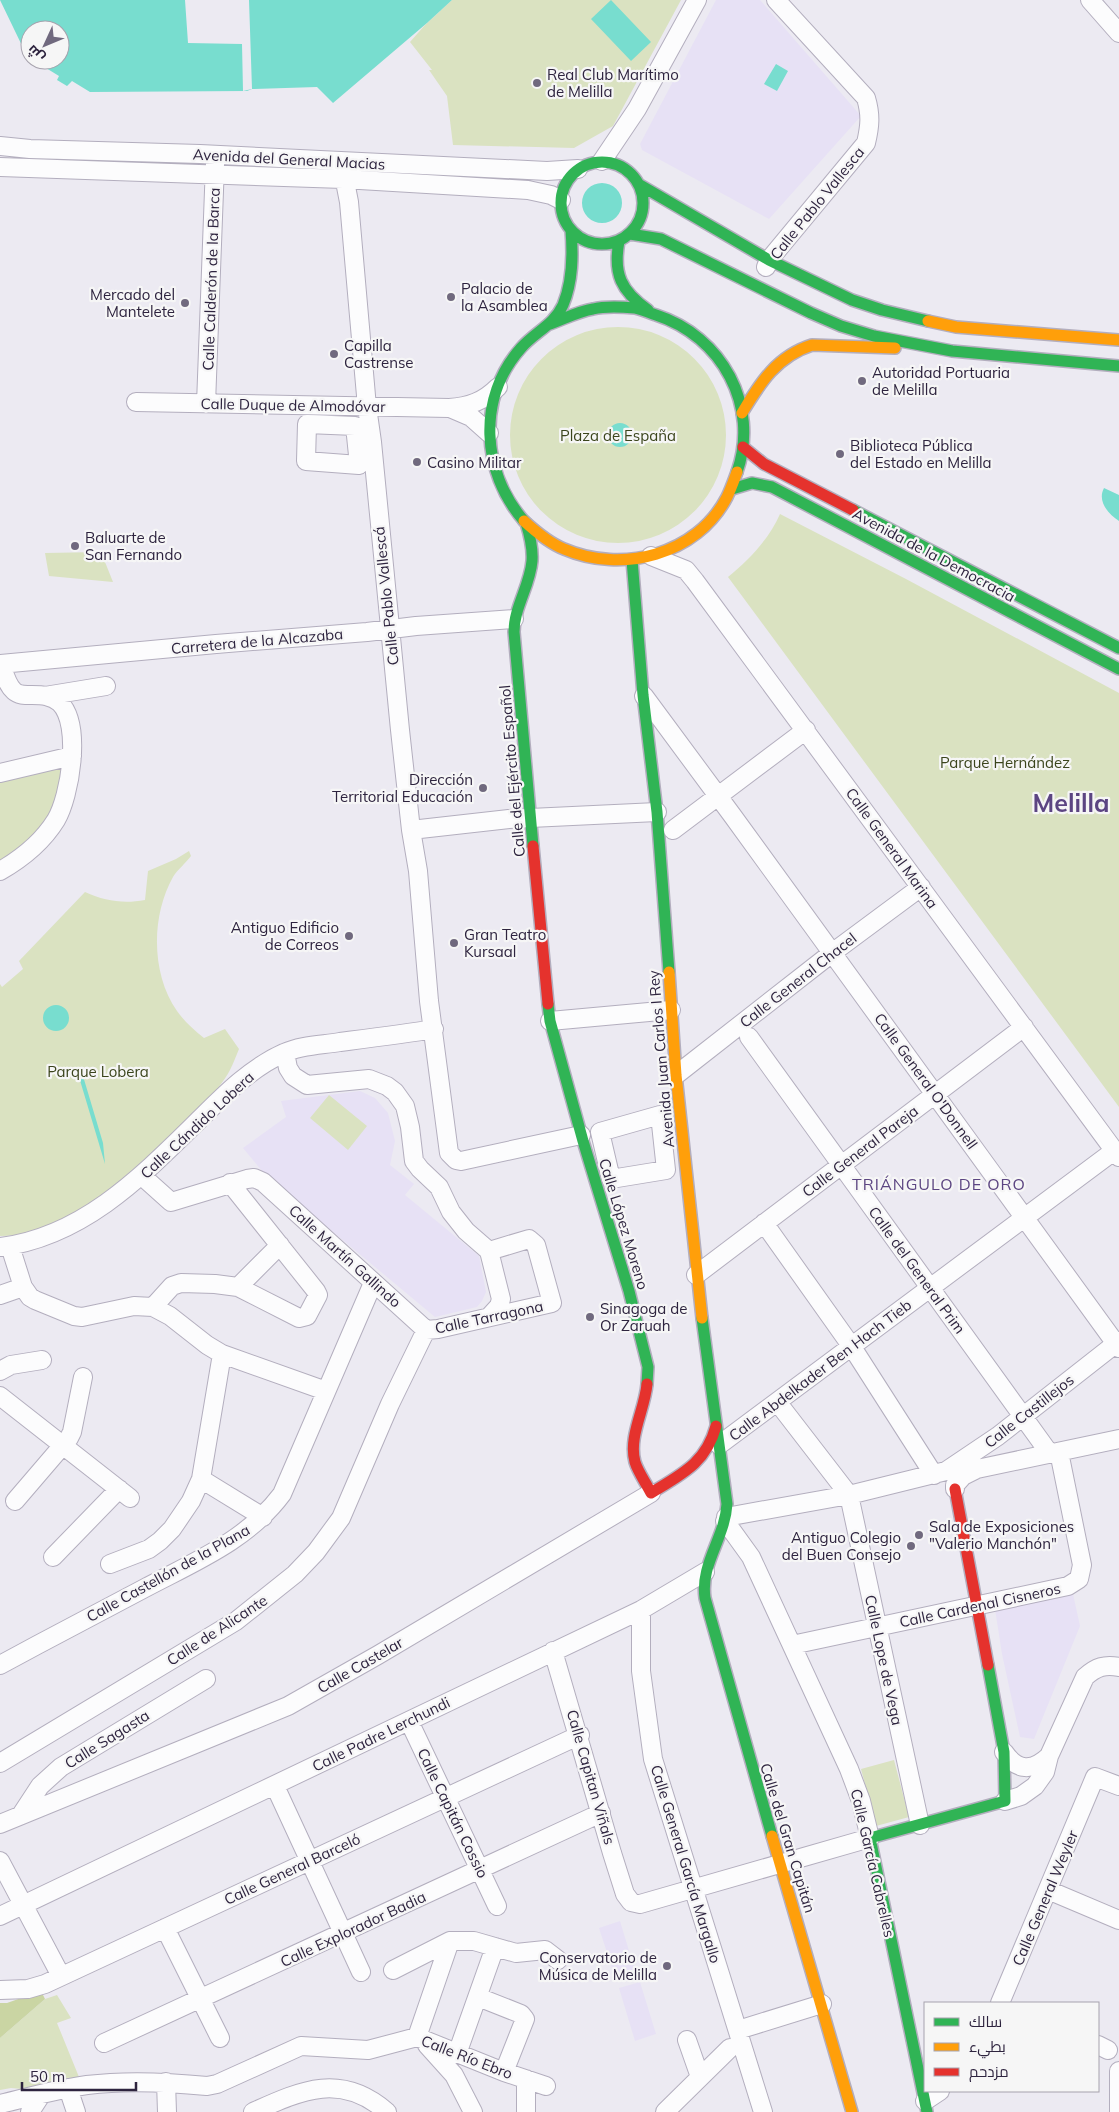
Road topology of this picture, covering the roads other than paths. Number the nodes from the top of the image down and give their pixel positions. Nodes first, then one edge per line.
1 (697, 0) edge
2 (776, 0) edge
3 (1090, 0) edge
4 (1117, 26) edge
5 (0, 146) edge
6 (215, 155) junction
7 (341, 161) junction
8 (602, 161) junction
9 (0, 167) edge
10 (578, 169) junction
11 (214, 176) junction
12 (343, 179) junction
13 (640, 185) junction
14 (561, 200) junction
15 (571, 230) junction
16 (630, 234) junction
17 (619, 241) junction
18 (769, 260) junction
19 (745, 280) junction
20 (648, 310) junction
21 (550, 324) junction
22 (1119, 340) edge
23 (952, 351) junction
24 (1098, 351) junction
25 (1119, 366) edge
26 (498, 387) junction
27 (136, 402) dead end
28 (206, 404) junction
29 (366, 406) junction
30 (341, 407) junction
31 (449, 408) junction
32 (742, 413) junction
33 (342, 425) dead end
34 (489, 433) junction
35 (743, 447) junction
36 (732, 489) junction
37 (526, 523) junction
38 (652, 556) junction
39 (632, 560) junction
40 (984, 578) junction
41 (976, 594) junction
42 (514, 619) junction
43 (390, 629) junction
44 (1119, 648) edge
45 (1, 664) edge
46 (1119, 669) edge
47 (106, 686) dead end
48 (643, 695) junction
49 (45, 696) junction
50 (806, 730) junction
51 (72, 756) junction
52 (0, 773) edge
53 (724, 790) junction
54 (657, 812) junction
55 (532, 817) junction
56 (411, 830) junction
57 (673, 830) dead end
58 (0, 871) edge
59 (921, 888) junction
60 (832, 953) junction
61 (671, 1010) junction
62 (550, 1021) junction
63 (1024, 1027) junction
64 (434, 1030) junction
65 (749, 1037) dead end
66 (285, 1053) junction
67 (676, 1076) junction
68 (935, 1094) junction
69 (581, 1135) junction
70 (1117, 1154) edge
71 (841, 1165) junction
72 (142, 1176) junction
73 (610, 1179) joint
74 (230, 1183) junction
75 (1025, 1218) junction
76 (764, 1223) junction
77 (280, 1245) junction
78 (5, 1247) edge
79 (489, 1251) junction
80 (696, 1275) junction
81 (373, 1283) junction
82 (23, 1287) junction
83 (238, 1287) junction
84 (930, 1288) junction
85 (0, 1295) edge
86 (153, 1307) junction
87 (489, 1317) junction
88 (426, 1330) junction
89 (1118, 1344) edge
90 (852, 1347) junction
91 (222, 1354) junction
92 (42, 1360) dead end
93 (0, 1371) edge
94 (83, 1377) dead end
95 (326, 1391) junction
96 (0, 1396) edge
97 (778, 1403) junction
98 (1023, 1416) junction
99 (716, 1423) junction
100 (1119, 1439) edge
101 (719, 1445) junction
102 (64, 1446) junction
103 (1054, 1453) junction
104 (699, 1462) junction
105 (934, 1475) junction
106 (723, 1476) junction
107 (201, 1479) junction
108 (954, 1489) joint
109 (651, 1493) junction
110 (849, 1495) junction
111 (15, 1501) dead end
112 (263, 1517) junction
113 (726, 1519) junction
114 (53, 1557) dead end
115 (110, 1564) dead end
116 (705, 1572) junction
117 (976, 1605) junction
118 (641, 1610) junction
119 (876, 1627) junction
120 (792, 1645) junction
121 (554, 1650) junction
122 (0, 1665) edge
123 (1113, 1666) edge
124 (206, 1679) dead end
125 (409, 1721) junction
126 (580, 1735) junction
127 (1004, 1752) junction
128 (1049, 1756) junction
129 (0, 1763) edge
130 (275, 1786) junction
131 (1119, 1786) edge
132 (445, 1798) junction
133 (1005, 1801) junction
134 (601, 1813) junction
135 (21, 1815) junction
136 (0, 1824) edge
137 (920, 1826) junction
138 (870, 1838) junction
139 (0, 1861) edge
140 (310, 1861) junction
141 (779, 1864) junction
142 (479, 1869) junction
143 (693, 1889) junction
144 (1048, 1890) junction
145 (22, 1905) junction
146 (497, 1906) dead end
147 (0, 1916) edge
148 (1119, 1920) edge
149 (164, 1928) junction
150 (343, 1933) junction
151 (450, 1941) junction
152 (495, 1947) junction
153 (558, 1960) dead end
154 (393, 1970) dead end
155 (361, 1972) dead end
156 (62, 1976) junction
157 (0, 1990) edge
158 (478, 1997) junction
159 (200, 1999) junction
160 (1000, 2002) edge
161 (822, 2004) junction
162 (738, 2030) junction
163 (417, 2037) junction
164 (220, 2038) dead end
165 (686, 2040) dead end
166 (104, 2043) dead end
167 (730, 2048) dead end
168 (457, 2054) junction
169 (1119, 2071) edge
170 (504, 2072) junction
171 (700, 2077) junction
172 (526, 2079) junction
173 (166, 2082) junction
174 (546, 2086) dead end
175 (68, 2088) junction
176 (939, 2092) edge
177 (41, 2094) junction
178 (0, 2105) edge
179 (926, 2106) edge
180 (5, 2112) edge
181 (30, 2112) edge
182 (76, 2112) edge
183 (167, 2112) edge
184 (253, 2112) edge
185 (387, 2112) edge
186 (473, 2112) edge
187 (526, 2112) edge
188 (665, 2112) edge
189 (762, 2112) edge
190 (852, 2112) edge
191 (1119, 2112) edge

1 - 8 street
2 - 18 street, Calle Pablo Vallesca
3 - 4 street
5 - 6 street, Avenida del General Macias
6 - 7 street, Avenida del General Macias
6 - 11 street, Calle Calderón de la Barca
7 - 10 street, Avenida del General Macias
7 - 12 street, Calle Pablo Vallescá
8 - 10 main road
8 - 13 main road
9 - 11 street, Avenida del General Macias
10 - 14 main road
11 - 12 street, Avenida del General Macias
11 - 28 street, Calle Calderón de la Barca
12 - 14 street, Avenida del General Macias
12 - 29 street, Calle Pablo Vallescá
13 - 16 main road
13 - 18 main road
14 - 15 main road
15 - 17 main road
15 - 21 main road
16 - 17 main road
16 - 19 main road
17 - 20 main road
18 - 19 street, Calle Pablo Vallesca
18 - 24 main road
19 - 23 main road
20 - 21 main road
20 - 32 main road
21 - 26 main road
22 - 24 main road
23 - 24 main road
23 - 32 main road
24 - 25 main road
26 - 31 street, Calle Duque de Almodóvar
26 - 34 main road
27 - 28 street, Calle Duque de Almodóvar
28 - 30 street, Calle Duque de Almodóvar
29 - 30 street, Calle Duque de Almodóvar
29 - 31 street, Calle Duque de Almodóvar
29 - 43 street, Calle Pablo Vallescá
30 - 33 street
31 - 34 street, Calle Duque de Almodóvar
32 - 35 main road
34 - 37 main road
35 - 36 main road
35 - 40 main road, Avenida de la Democracia
36 - 38 main road
36 - 41 main road, Avenida de la Democracia
37 - 39 main road
37 - 42 main road, Calle del Ejército Español
38 - 39 main road
38 - 50 street, Calle General Marina
39 - 48 main road, Avenida Juan Carlos I Rey
40 - 41 main road
40 - 44 main road, Avenida de la Democracia
41 - 46 main road, Avenida de la Democracia
42 - 43 street, Carretera de la Alcazaba
42 - 55 main road, Calle del Ejército Español
43 - 45 street, Carretera de la Alcazaba
43 - 56 street, Calle Pablo Vallescá
45 - 49 street
47 - 49 street
48 - 53 street, Calle General O'Donnell
48 - 54 main road, Avenida Juan Carlos I Rey
49 - 51 street
50 - 53 street
50 - 59 street, Calle General Marina
51 - 52 street
51 - 58 street
53 - 57 street
53 - 60 street, Calle General O'Donnell
54 - 55 street
54 - 61 main road, Avenida Juan Carlos I Rey
55 - 56 street
55 - 62 main road, Calle del Ejército Español
56 - 64 street, Calle Pablo Vallescá
59 - 60 street, Calle General Chacel
59 - 63 street, Calle General Marina
60 - 67 street, Calle General Chacel
60 - 68 street, Calle General O'Donnell
61 - 62 street
61 - 67 main road, Avenida Juan Carlos I Rey
62 - 69 main road, Calle López Moreno
63 - 68 street, Calle General Pareja
63 - 70 street, Calle General Marina
64 - 66 street, Calle Cándido Lobera
64 - 69 street, Calle Pablo Vallescá
65 - 71 street, Calle del General Prim
66 - 72 street, Calle Cándido Lobera
66 - 79 street
67 - 80 main road, Avenida Juan Carlos I Rey
68 - 71 street, Calle General Pareja
68 - 75 street, Calle General O'Donnell
69 - 109 main road, Calle López Moreno
70 - 75 street, Calle Abdelkader Ben Hach Tieb
71 - 76 street, Calle General Pareja
71 - 84 street, Calle del General Prim
72 - 74 street
72 - 78 street, Calle Cándido Lobera
73 - 73 street
74 - 77 street
74 - 81 street, Calle Martín Gallindo
75 - 84 street, Calle Abdelkader Ben Hach Tieb
75 - 89 street, Calle General O'Donnell
76 - 80 street, Calle General Pareja
76 - 90 street
77 - 83 street
77 - 83 street
78 - 82 street
79 - 87 street
79 - 87 street, Calle Tarragona
80 - 99 main road, Avenida Juan Carlos I Rey
81 - 88 street, Calle Martín Gallindo
81 - 95 street, Calle Castellón de la Plana
82 - 85 street
82 - 86 street
83 - 86 street
84 - 90 street, Calle Abdelkader Ben Hach Tieb
84 - 98 street, Calle del General Prim
86 - 91 street
87 - 88 street, Calle Tarragona
88 - 129 street, Calle de Alicante
89 - 98 street, Calle Castillejos
90 - 97 street, Calle Abdelkader Ben Hach Tieb
90 - 105 street
91 - 95 street
91 - 107 street
92 - 93 street
94 - 102 street
95 - 112 street, Calle Castellón de la Plana
96 - 102 street
97 - 101 street, Calle Abdelkader Ben Hach Tieb
97 - 110 street
98 - 103 street, Calle del General Prim
98 - 105 street, Calle Castillejos
99 - 101 main road, Avenida Juan Carlos I Rey
99 - 104 main road, Calle Castelar
100 - 103 street
101 - 106 main road, Avenida Juan Carlos I Rey
102 - 111 street
102 - 114 street
103 - 108 street
103 - 117 street, Calle Cardenal Cisneros
104 - 106 main road
104 - 109 main road, Calle Castelar
105 - 110 street, Calle Castillejos
106 - 113 main road, Avenida Juan Carlos I Rey
107 - 112 street
107 - 115 street
108 - 117 main road
109 - 135 street, Calle Castelar
110 - 113 street, Calle Castillejos
110 - 119 street, Calle Lope de Vega
112 - 122 street, Calle Castellón de la Plana
113 - 116 main road
113 - 120 street, Calle García Cabrelles
116 - 118 street, Calle Padre Lerchundi
116 - 141 main road, Calle del Gran Capitán
117 - 119 street, Calle Cardenal Cisneros
117 - 127 main road
118 - 121 street, Calle Padre Lerchundi
118 - 143 street, Calle General García Margallo
119 - 120 street, Calle Cardenal Cisneros
119 - 137 street, Calle Lope de Vega
120 - 138 street, Calle García Cabrelles
121 - 125 street, Calle Padre Lerchundi
121 - 126 street, Calle Capitan Viñals
123 - 128 street
124 - 135 street, Calle Sagasta
125 - 130 street, Calle Padre Lerchundi
125 - 132 street, Calle Capitán Cossio
126 - 132 street, Calle General Barceló
126 - 134 street, Calle Capitan Viñals
127 - 128 street
127 - 133 main road
128 - 133 street
130 - 140 street
130 - 145 street, Calle Padre Lerchundi
131 - 144 street, Calle General Weyler
132 - 140 street, Calle General Barceló
132 - 142 street, Calle Capitán Cossio
133 - 137 main road
134 - 142 street, Calle Explorador Badia
134 - 143 street, Calle Capitan Viñals
135 - 136 street, Calle Castelar
137 - 138 main road
138 - 141 street
138 - 179 main road, Calle García Cabrelles
139 - 145 street
140 - 149 street, Calle General Barceló
140 - 150 street
141 - 143 street
141 - 161 main road, Calle del Gran Capitán
142 - 146 street, Calle Capitán Cossio
142 - 150 street, Calle Explorador Badia
143 - 162 street, Calle General García Margallo
144 - 148 street
144 - 160 street, Calle General Weyler
145 - 147 street, Calle Padre Lerchundi
145 - 156 street
149 - 156 street, Calle General Barceló
149 - 159 street
150 - 155 street
150 - 159 street, Calle Explorador Badia
151 - 152 street
151 - 154 street
151 - 163 street
152 - 153 street
152 - 158 street
156 - 157 street, Calle General Barceló
158 - 168 street
158 - 170 street
159 - 164 street
159 - 166 street, Calle Explorador Badia
161 - 162 street
161 - 190 main road, Calle del Gran Capitán
162 - 189 street, Calle General García Margallo
163 - 168 street, Calle Río Ebro
163 - 173 street, Calle Río Ebro
163 - 186 street
165 - 171 street
167 - 171 street
168 - 170 street, Calle Río Ebro
169 - 191 street
170 - 172 street, Calle Río Ebro
171 - 188 street
172 - 174 street, Calle Río Ebro
172 - 187 street
173 - 175 street
173 - 183 street
175 - 177 street
175 - 182 street
176 - 179 street
177 - 178 street
177 - 181 street
178 - 180 street
184 - 185 street

